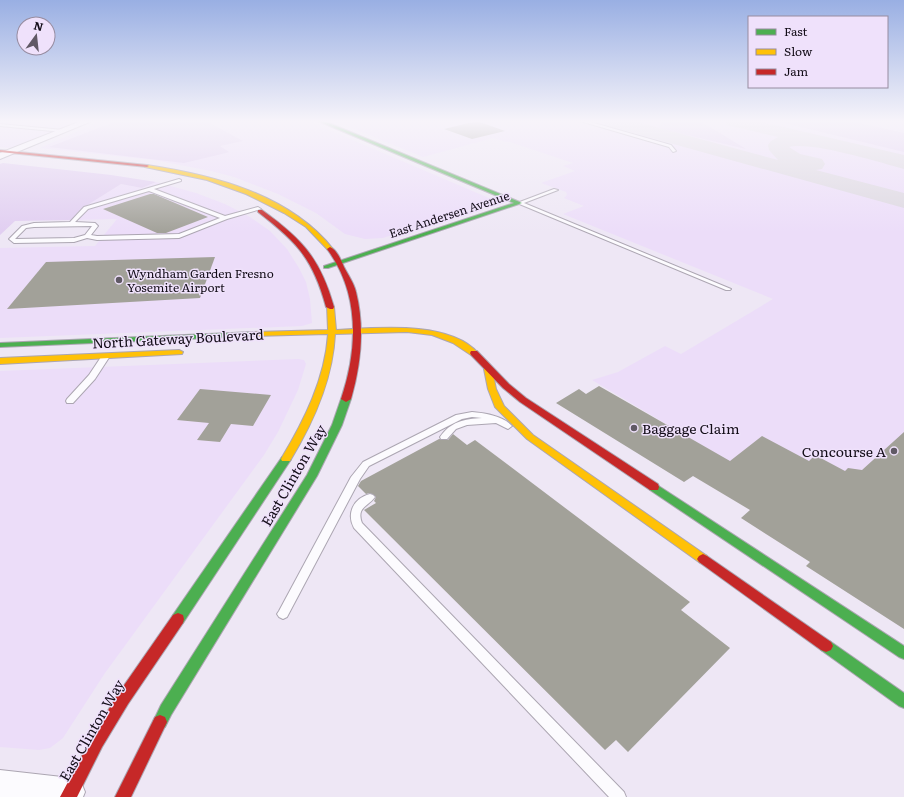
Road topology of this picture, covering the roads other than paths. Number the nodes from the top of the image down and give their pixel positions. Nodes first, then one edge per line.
1 (11, 158) edge
2 (71, 158) edge
3 (410, 158) edge
4 (176, 179) junction
5 (149, 189) junction
6 (556, 190) dead end
7 (221, 193) dead end
8 (250, 193) junction
9 (519, 203) junction
10 (246, 204) dead end
11 (258, 210) junction
12 (226, 218) junction
13 (72, 224) junction
14 (87, 236) junction
15 (323, 240) junction
16 (337, 243) dead end
17 (397, 244) junction
18 (361, 247) dead end
19 (340, 263) junction
20 (319, 270) junction
21 (728, 289) dead end
22 (331, 331) junction
23 (358, 331) junction
24 (358, 343) junction
25 (334, 344) junction
26 (0, 345) edge
27 (187, 352) dead end
28 (106, 356) junction
29 (0, 361) edge
30 (488, 368) junction
31 (70, 402) dead end
32 (501, 421) junction
33 (444, 437) dead end
34 (530, 437) junction
35 (370, 498) dead end
36 (283, 614) dead end
37 (904, 653) edge
38 (904, 701) edge
39 (0, 784) edge
40 (71, 795) edge
41 (123, 797) edge
42 (619, 797) edge

1 - 4 main road
2 - 8 main road, East Clinton Way
3 - 9 main road, East Andersen Avenue
4 - 5 lane
4 - 7 main road
4 - 8 main road
5 - 12 lane
5 - 13 lane
6 - 9 lane
8 - 15 main road, East Clinton Way
9 - 17 main road, East Andersen Avenue
9 - 21 lane
10 - 11 main road, East Clinton Way
11 - 12 lane
11 - 20 main road, East Clinton Way
12 - 14 lane
13 - 14 lane
13 - 14 lane
15 - 16 main road
15 - 19 main road, East Clinton Way
17 - 18 main road
17 - 19 main road, East Andersen Avenue
19 - 20 main road, East Andersen Avenue
19 - 23 main road, East Clinton Way
20 - 22 main road, East Clinton Way
22 - 23 main road, North Gateway Boulevard
22 - 25 main road, East Clinton Way
22 - 26 main road, North Gateway Boulevard
23 - 24 main road, East Clinton Way
23 - 30 main road, North Gateway Boulevard
24 - 25 main road
24 - 41 main road, East Clinton Way
25 - 40 main road, East Clinton Way
27 - 28 main road, North Gateway Boulevard
28 - 29 main road, North Gateway Boulevard
28 - 31 lane
30 - 34 main road
30 - 37 main road, North Gateway Boulevard
32 - 33 lane
32 - 34 lane
32 - 36 lane
34 - 38 main road
35 - 42 lane
39 - 40 street

